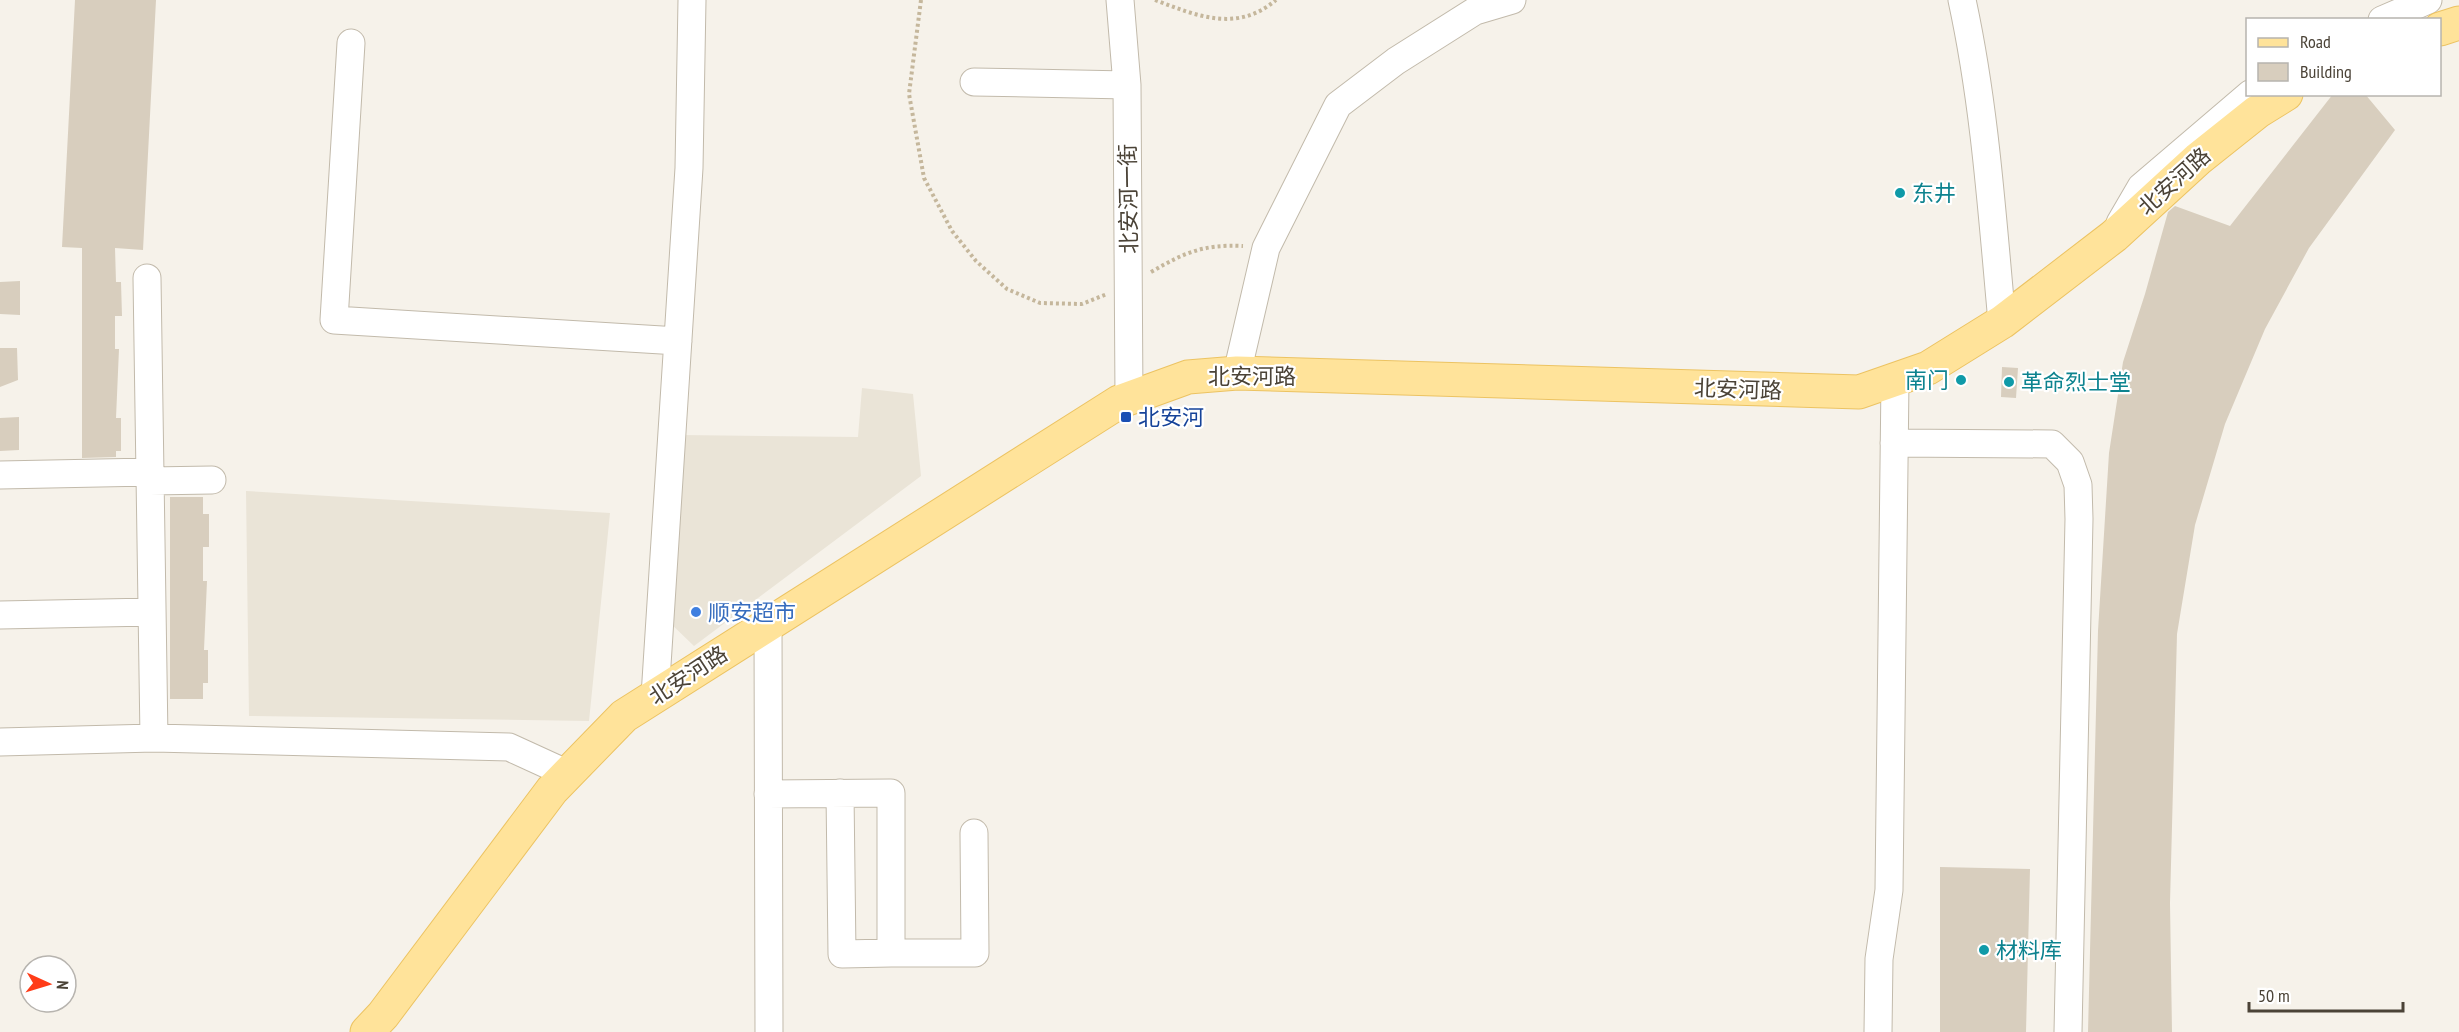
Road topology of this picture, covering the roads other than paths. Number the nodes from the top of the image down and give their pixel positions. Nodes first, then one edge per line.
1 (692, 0) edge
2 (1120, 0) edge
3 (1512, 0) edge
4 (1962, 0) edge
5 (2428, 0) edge
6 (2387, 18) edge
7 (2459, 23) edge
8 (2441, 28) edge
9 (351, 43) dead end
10 (974, 82) dead end
11 (1127, 86) junction
12 (2248, 96) edge
13 (2283, 96) edge
14 (2114, 236) junction
15 (147, 278) dead end
16 (2002, 322) junction
17 (678, 341) junction
18 (1237, 374) junction
19 (1895, 380) junction
20 (1129, 398) junction
21 (1894, 443) junction
22 (0, 475) edge
23 (150, 477) junction
24 (212, 480) dead end
25 (152, 612) junction
26 (0, 615) edge
27 (768, 623) junction
28 (654, 696) junction
29 (154, 738) junction
30 (0, 741) edge
31 (568, 774) junction
32 (768, 794) junction
33 (840, 794) junction
34 (975, 832) dead end
35 (891, 953) junction
36 (367, 1032) edge
37 (769, 1032) edge
38 (1878, 1032) edge
39 (2068, 1032) edge

1 - 17 street
2 - 11 street, 北安河一街
3 - 18 street
4 - 16 street
5 - 6 street
7 - 8 main road
9 - 17 street
10 - 11 street
11 - 20 street, 北安河一街
12 - 14 street
13 - 14 main road, 北安河路
14 - 16 main road, 北安河路
15 - 23 street
16 - 19 main road, 北安河路
17 - 28 street
18 - 19 main road, 北安河路
18 - 20 main road, 北安河路
19 - 21 street
20 - 27 main road, 北安河路
21 - 38 street
21 - 39 street
22 - 23 street
23 - 24 street
23 - 25 street
25 - 26 street
25 - 29 street
27 - 28 main road, 北安河路
27 - 32 street
28 - 31 main road, 北安河路
29 - 30 street
29 - 31 street
31 - 36 main road, 北安河路
32 - 33 street
32 - 37 street
33 - 35 street
33 - 35 street
34 - 35 street

